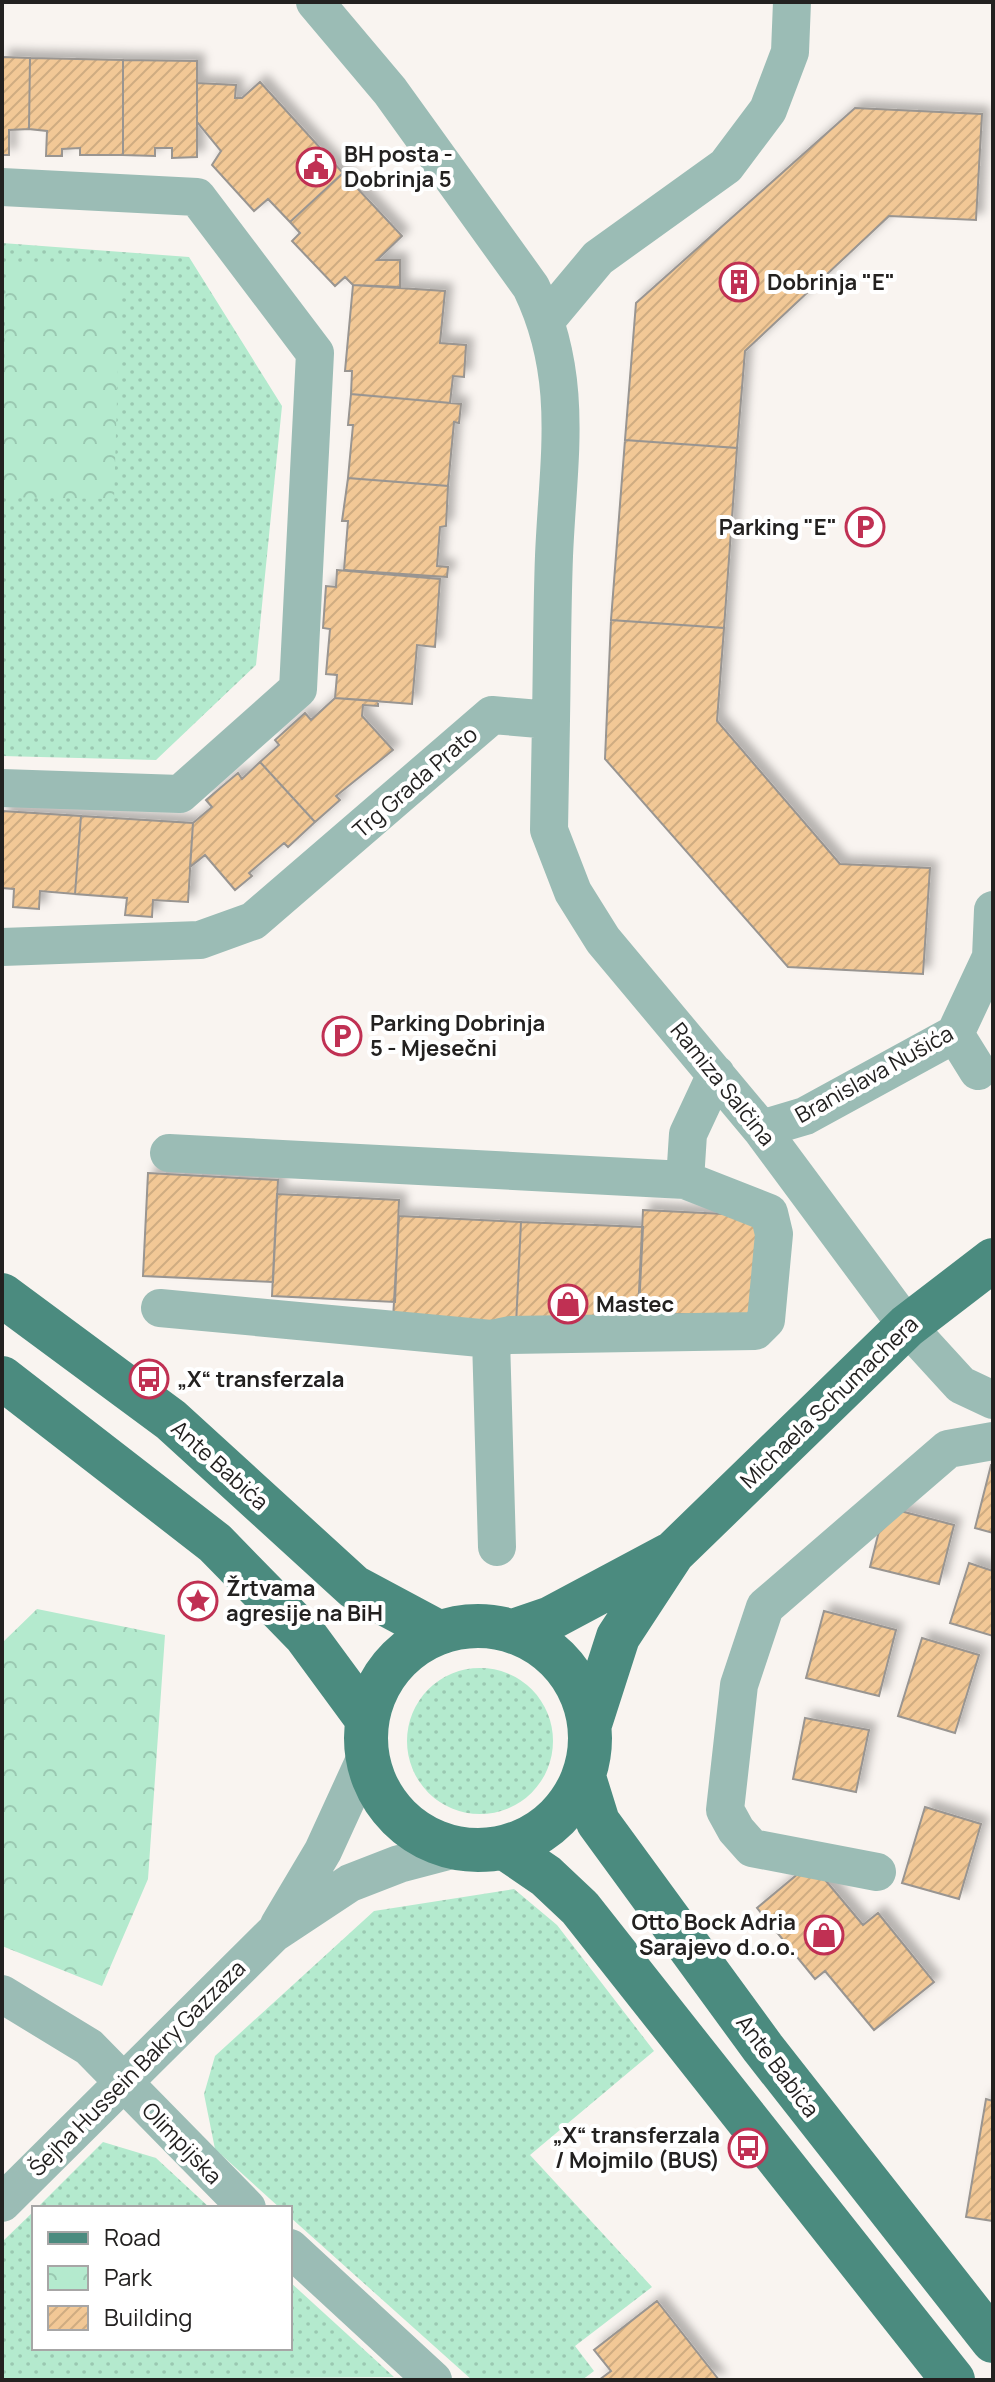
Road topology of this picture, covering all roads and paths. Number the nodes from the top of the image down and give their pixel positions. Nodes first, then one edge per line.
1 (315, 2) edge
2 (792, 2) edge
3 (2, 187) edge
4 (547, 319) junction
5 (551, 720) junction
6 (2, 788) edge
7 (993, 910) edge
8 (2, 947) edge
9 (955, 1034) junction
10 (978, 1071) dead end
11 (716, 1074) junction
12 (761, 1129) junction
13 (169, 1153) dead end
14 (685, 1180) junction
15 (993, 1260) edge
16 (2, 1295) edge
17 (160, 1308) dead end
18 (907, 1326) junction
19 (491, 1339) junction
20 (2, 1378) edge
21 (993, 1400) edge
22 (993, 1441) edge
23 (497, 1547) dead end
24 (673, 1553) junction
25 (513, 1631) junction
26 (438, 1632) junction
27 (590, 1724) junction
28 (366, 1738) junction
29 (584, 1777) junction
30 (505, 1848) junction
31 (456, 1849) junction
32 (877, 1872) dead end
33 (273, 1934) junction
34 (2, 1994) edge
35 (123, 2081) junction
36 (2, 2203) edge
37 (245, 2206) edge
38 (292, 2250) edge
39 (993, 2341) edge
40 (412, 2374) edge
41 (953, 2380) edge

1 - 4 street
2 - 4 street
3 - 6 street
4 - 5 street
5 - 8 street, Trg Grada Prato
5 - 11 street, Ramiza Salčina
7 - 9 street, Branislava Nušića
9 - 10 street
9 - 12 street, Branislava Nušića
11 - 12 street, Ramiza Salčina
11 - 14 street
12 - 18 street, Ramiza Salčina
13 - 14 street
14 - 19 street
15 - 18 main road, Michaela Schumachera
16 - 26 main road, Ante Babića
17 - 19 street
18 - 21 street, Ramiza Salčina
18 - 24 main road, Michaela Schumachera
19 - 23 street
20 - 28 main road
22 - 32 street
24 - 25 main road
24 - 27 main road
25 - 26 main road
25 - 27 main road
26 - 28 main road
27 - 29 main road
28 - 31 main road
28 - 33 street, Šejha Hussein Bakry Gazzaza
29 - 30 main road
29 - 39 main road, Ante Babića
30 - 31 main road
30 - 41 main road
31 - 33 street, Šejha Hussein Bakry Gazzaza
33 - 35 street, Šejha Hussein Bakry Gazzaza
34 - 35 street, Olimpijska
35 - 36 street, Šejha Hussein Bakry Gazzaza
35 - 37 street, Olimpijska
38 - 40 street

